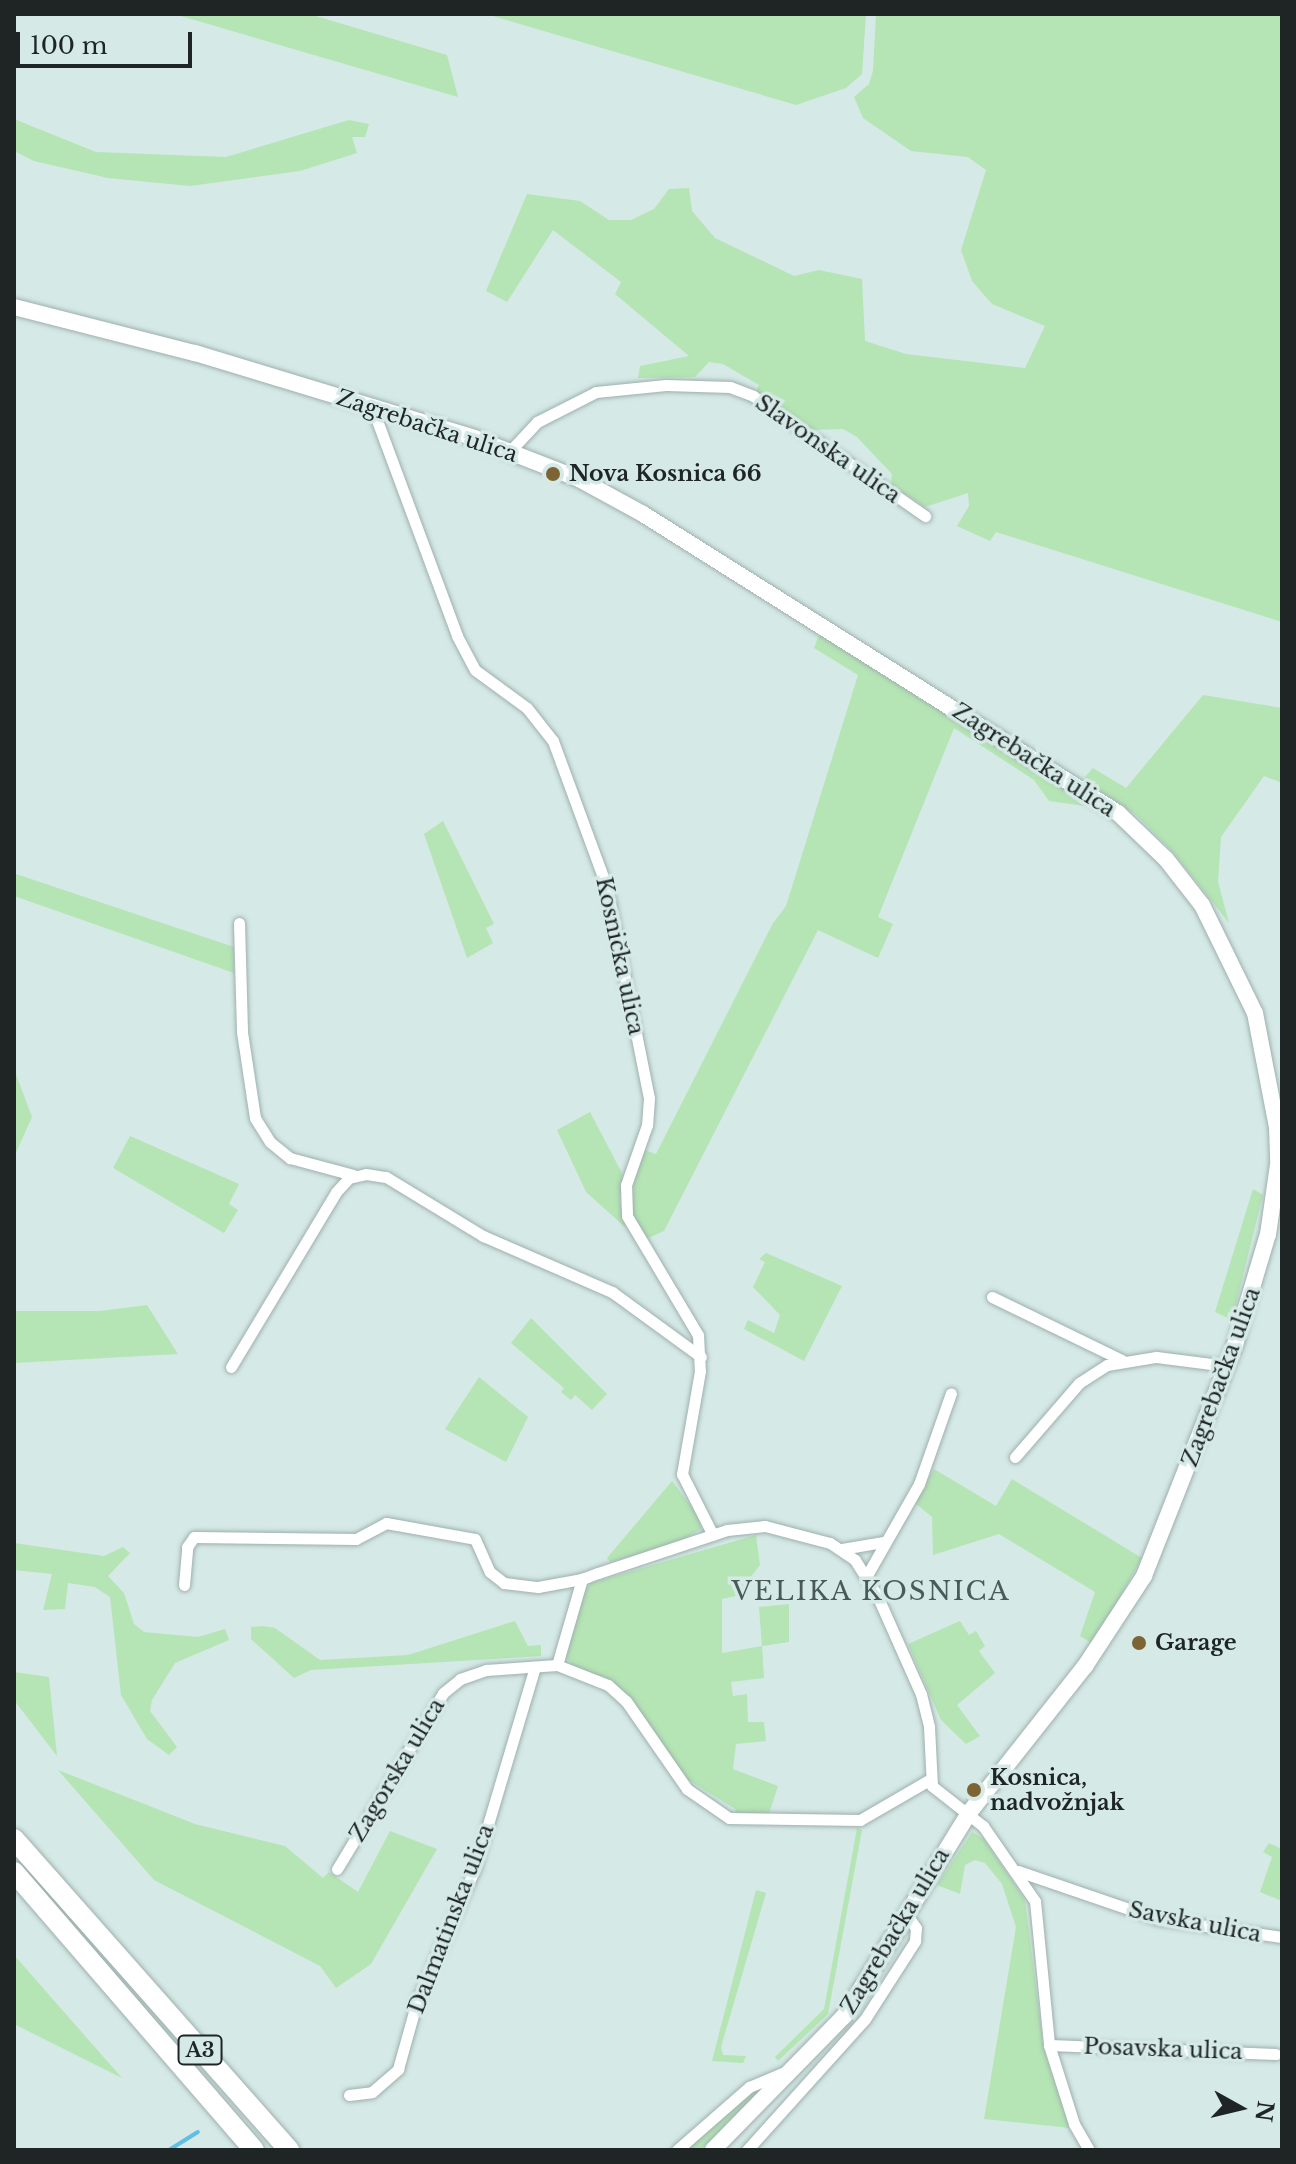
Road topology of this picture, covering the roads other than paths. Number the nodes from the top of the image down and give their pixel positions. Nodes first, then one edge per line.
1 (14, 307) edge
2 (372, 407) junction
3 (510, 451) junction
4 (925, 516) dead end
5 (239, 923) dead end
6 (353, 1175) junction
7 (1275, 1235) edge
8 (992, 1297) dead end
9 (701, 1357) junction
10 (1122, 1360) junction
11 (1227, 1366) junction
12 (231, 1367) dead end
13 (951, 1393) dead end
14 (1015, 1457) dead end
15 (713, 1535) junction
16 (883, 1542) junction
17 (842, 1549) junction
18 (866, 1577) junction
19 (582, 1579) junction
20 (184, 1585) dead end
21 (557, 1665) junction
22 (535, 1667) junction
23 (929, 1780) junction
24 (969, 1813) junction
25 (14, 1839) edge
26 (337, 1869) dead end
27 (1018, 1871) junction
28 (14, 1872) edge
29 (907, 1915) junction
30 (1282, 1937) edge
31 (1049, 2045) junction
32 (1276, 2054) dead end
33 (798, 2068) junction
34 (349, 2095) dead end
35 (254, 2150) edge
36 (289, 2150) edge
37 (677, 2150) edge
38 (713, 2150) edge
39 (747, 2150) edge
40 (1089, 2150) edge

1 - 2 street, Zagrebačka ulica
2 - 3 street, Zagrebačka ulica
2 - 9 street, Kosnička ulica
3 - 4 street, Slavonska ulica
3 - 7 street, Zagrebačka ulica
5 - 6 street
6 - 9 street
6 - 12 street
7 - 11 street, Zagrebačka ulica
8 - 10 street
9 - 15 street, Kosnička ulica
10 - 11 street
10 - 14 street
11 - 24 street, Zagrebačka ulica
13 - 16 street
15 - 17 street
15 - 19 street
16 - 17 street
16 - 18 street
17 - 18 street
18 - 23 street
19 - 20 street
19 - 21 street
21 - 22 street, Zagorska ulica
21 - 23 street
22 - 26 street, Zagorska ulica
22 - 34 street, Dalmatinska ulica
23 - 24 street
24 - 27 street
24 - 29 street, Zagrebačka ulica
25 - 36 highway, A3
27 - 30 street, Savska ulica
27 - 31 street
28 - 35 highway, A3
29 - 33 street, Zagrebačka ulica
29 - 39 street
31 - 32 street, Posavska ulica
31 - 40 street
33 - 37 street
33 - 38 street, Zagrebačka ulica

